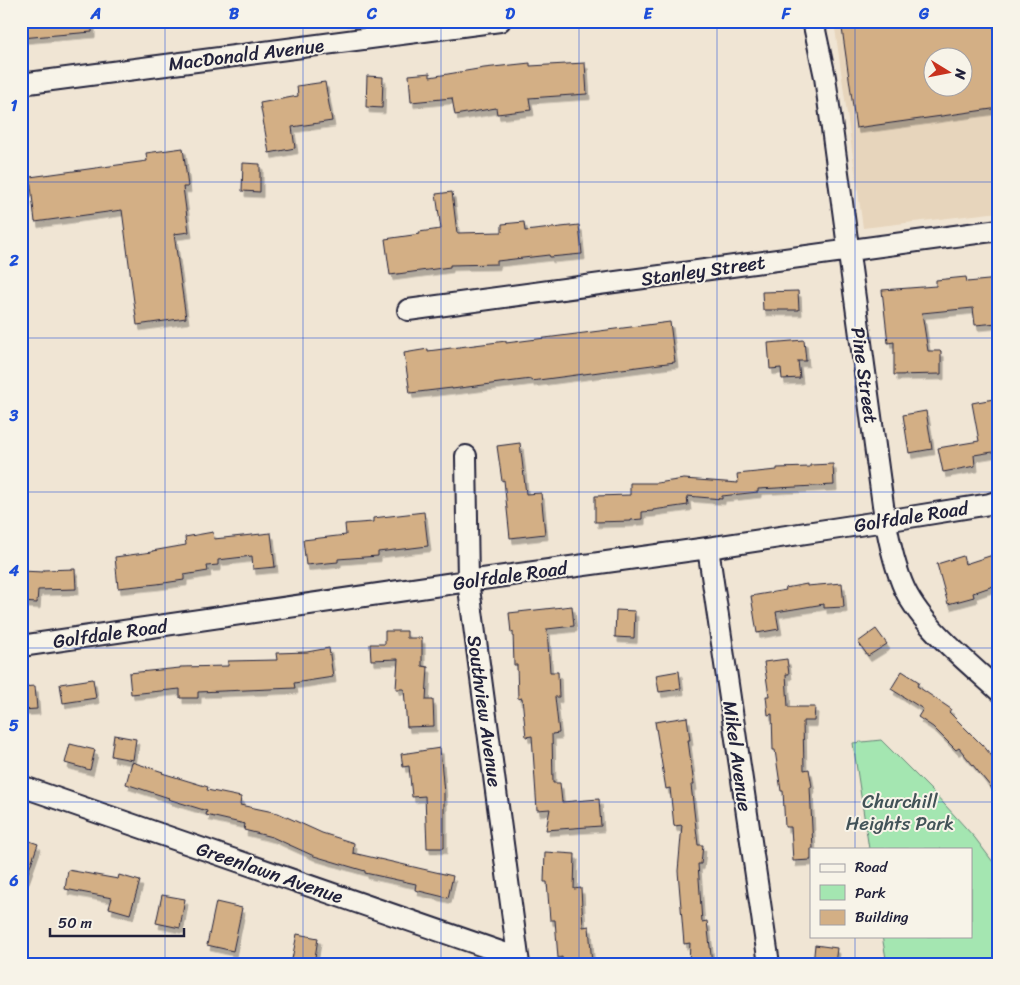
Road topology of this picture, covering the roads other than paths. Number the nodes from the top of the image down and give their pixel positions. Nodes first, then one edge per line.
1 (500, 21) edge
2 (813, 21) edge
3 (21, 84) edge
4 (999, 230) edge
5 (848, 251) junction
6 (408, 310) dead end
7 (466, 456) dead end
8 (999, 501) edge
9 (885, 521) junction
10 (708, 548) junction
11 (468, 581) junction
12 (21, 646) edge
13 (999, 691) edge
14 (21, 786) edge
15 (518, 961) edge
16 (494, 964) edge
17 (768, 964) edge

1 - 3 street, MacDonald Avenue
2 - 5 street, Pine Street
4 - 5 street, Stanley Street
5 - 6 street, Stanley Street
5 - 9 street, Pine Street
7 - 11 street, Southview Avenue
8 - 9 street, Golfdale Road
9 - 10 street, Golfdale Road
9 - 13 street, Pine Street
10 - 11 street, Golfdale Road
10 - 17 street, Mikel Avenue
11 - 12 street, Golfdale Road
11 - 15 street, Southview Avenue
14 - 15 street, Greenlawn Avenue
15 - 16 street

